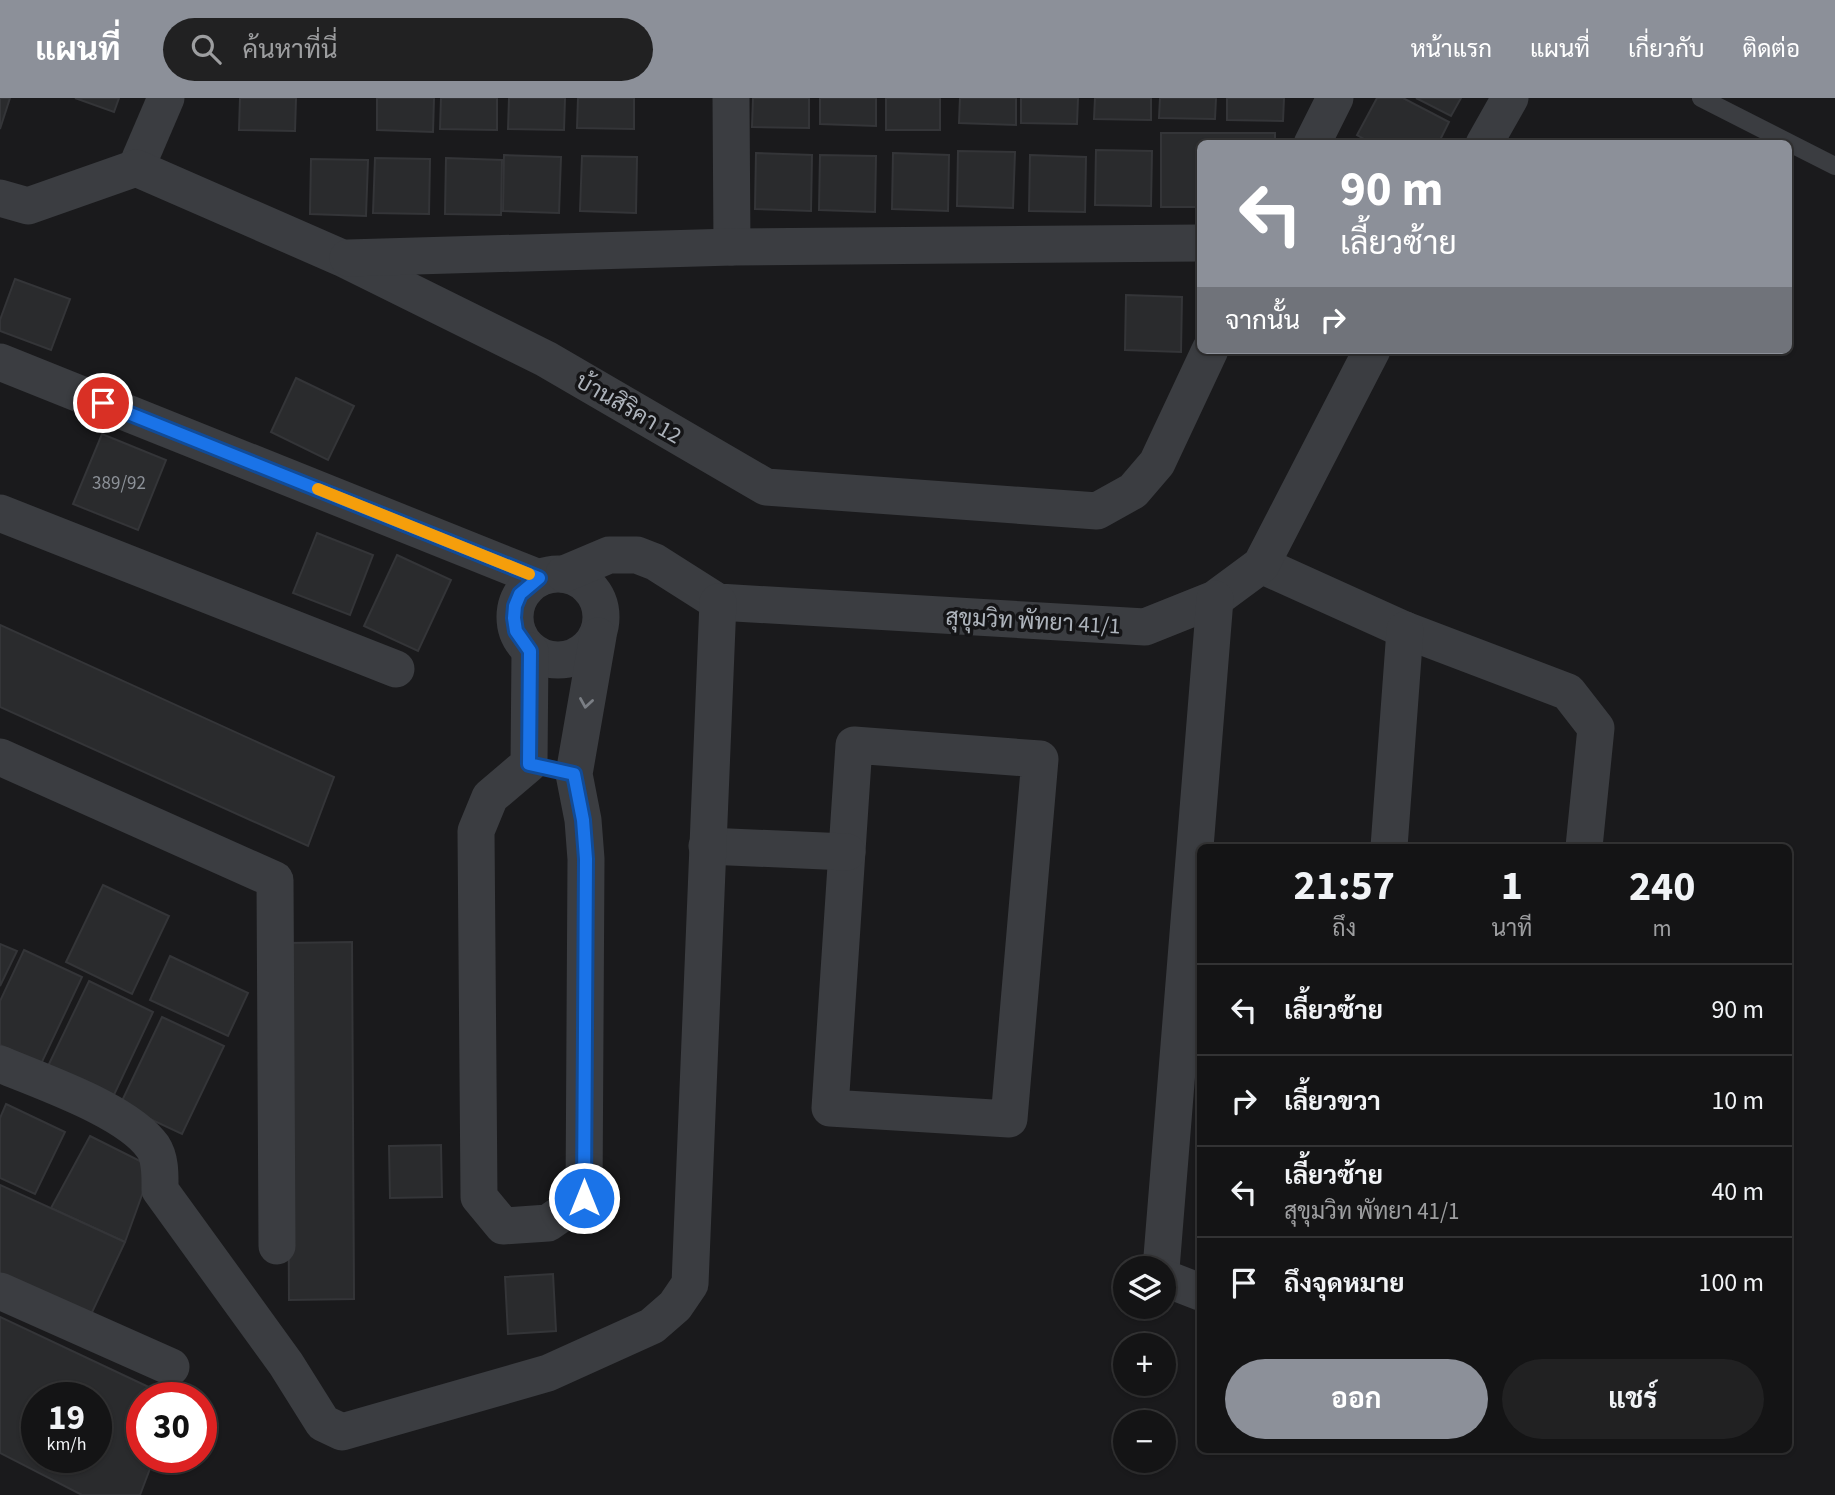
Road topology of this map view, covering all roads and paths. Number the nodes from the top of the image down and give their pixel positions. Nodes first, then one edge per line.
1 (166, 98) edge
2 (732, 98) edge
3 (1335, 98) edge
4 (1510, 98) edge
5 (1701, 98) edge
6 (1314, 140) edge
7 (1486, 140) edge
8 (1784, 140) edge
9 (1792, 144) edge
10 (1835, 166) edge
11 (136, 168) junction
12 (0, 198) edge
13 (1197, 243) edge
14 (732, 247) junction
15 (342, 258) junction
16 (1208, 354) edge
17 (1370, 354) edge
18 (0, 362) edge
19 (0, 513) edge
20 (1261, 565) junction
21 (552, 576) junction
22 (1215, 598) junction
23 (718, 602) junction
24 (1405, 630) junction
25 (598, 636) junction
26 (530, 651) junction
27 (396, 669) dead end
28 (0, 757) edge
29 (529, 764) junction
30 (574, 774) junction
31 (1389, 844) edge
32 (1584, 844) edge
33 (707, 846) junction
34 (847, 852) junction
35 (0, 1064) edge
36 (277, 1246) dead end
37 (1162, 1256) edge
38 (1176, 1283) edge
39 (0, 1291) edge
40 (1197, 1291) edge
41 (171, 1367) dead end

1 - 11 street
2 - 14 street
3 - 6 street
4 - 7 street
5 - 8 lane
9 - 10 lane
11 - 12 street
11 - 15 street, บ้านสิริคา 12
13 - 14 street
14 - 15 street
15 - 16 street, บ้านสิริคา 12
17 - 20 street, สุขุมวิท พัทยา 41/1
18 - 21 street
19 - 27 street
20 - 22 street, สุขุมวิท พัทยา 41/1
20 - 24 street
21 - 23 street, สุขุมวิท พัทยา 41/1
21 - 25 street
21 - 26 street
22 - 23 street, สุขุมวิท พัทยา 41/1
22 - 37 street
23 - 33 street
24 - 31 street
24 - 32 street
25 - 26 street
25 -> 30 street
26 - 29 street
28 - 36 street
29 - 30 street
29 - 30 street
33 - 34 street
33 - 35 street
34 - 34 street
38 - 40 street
39 - 41 street

